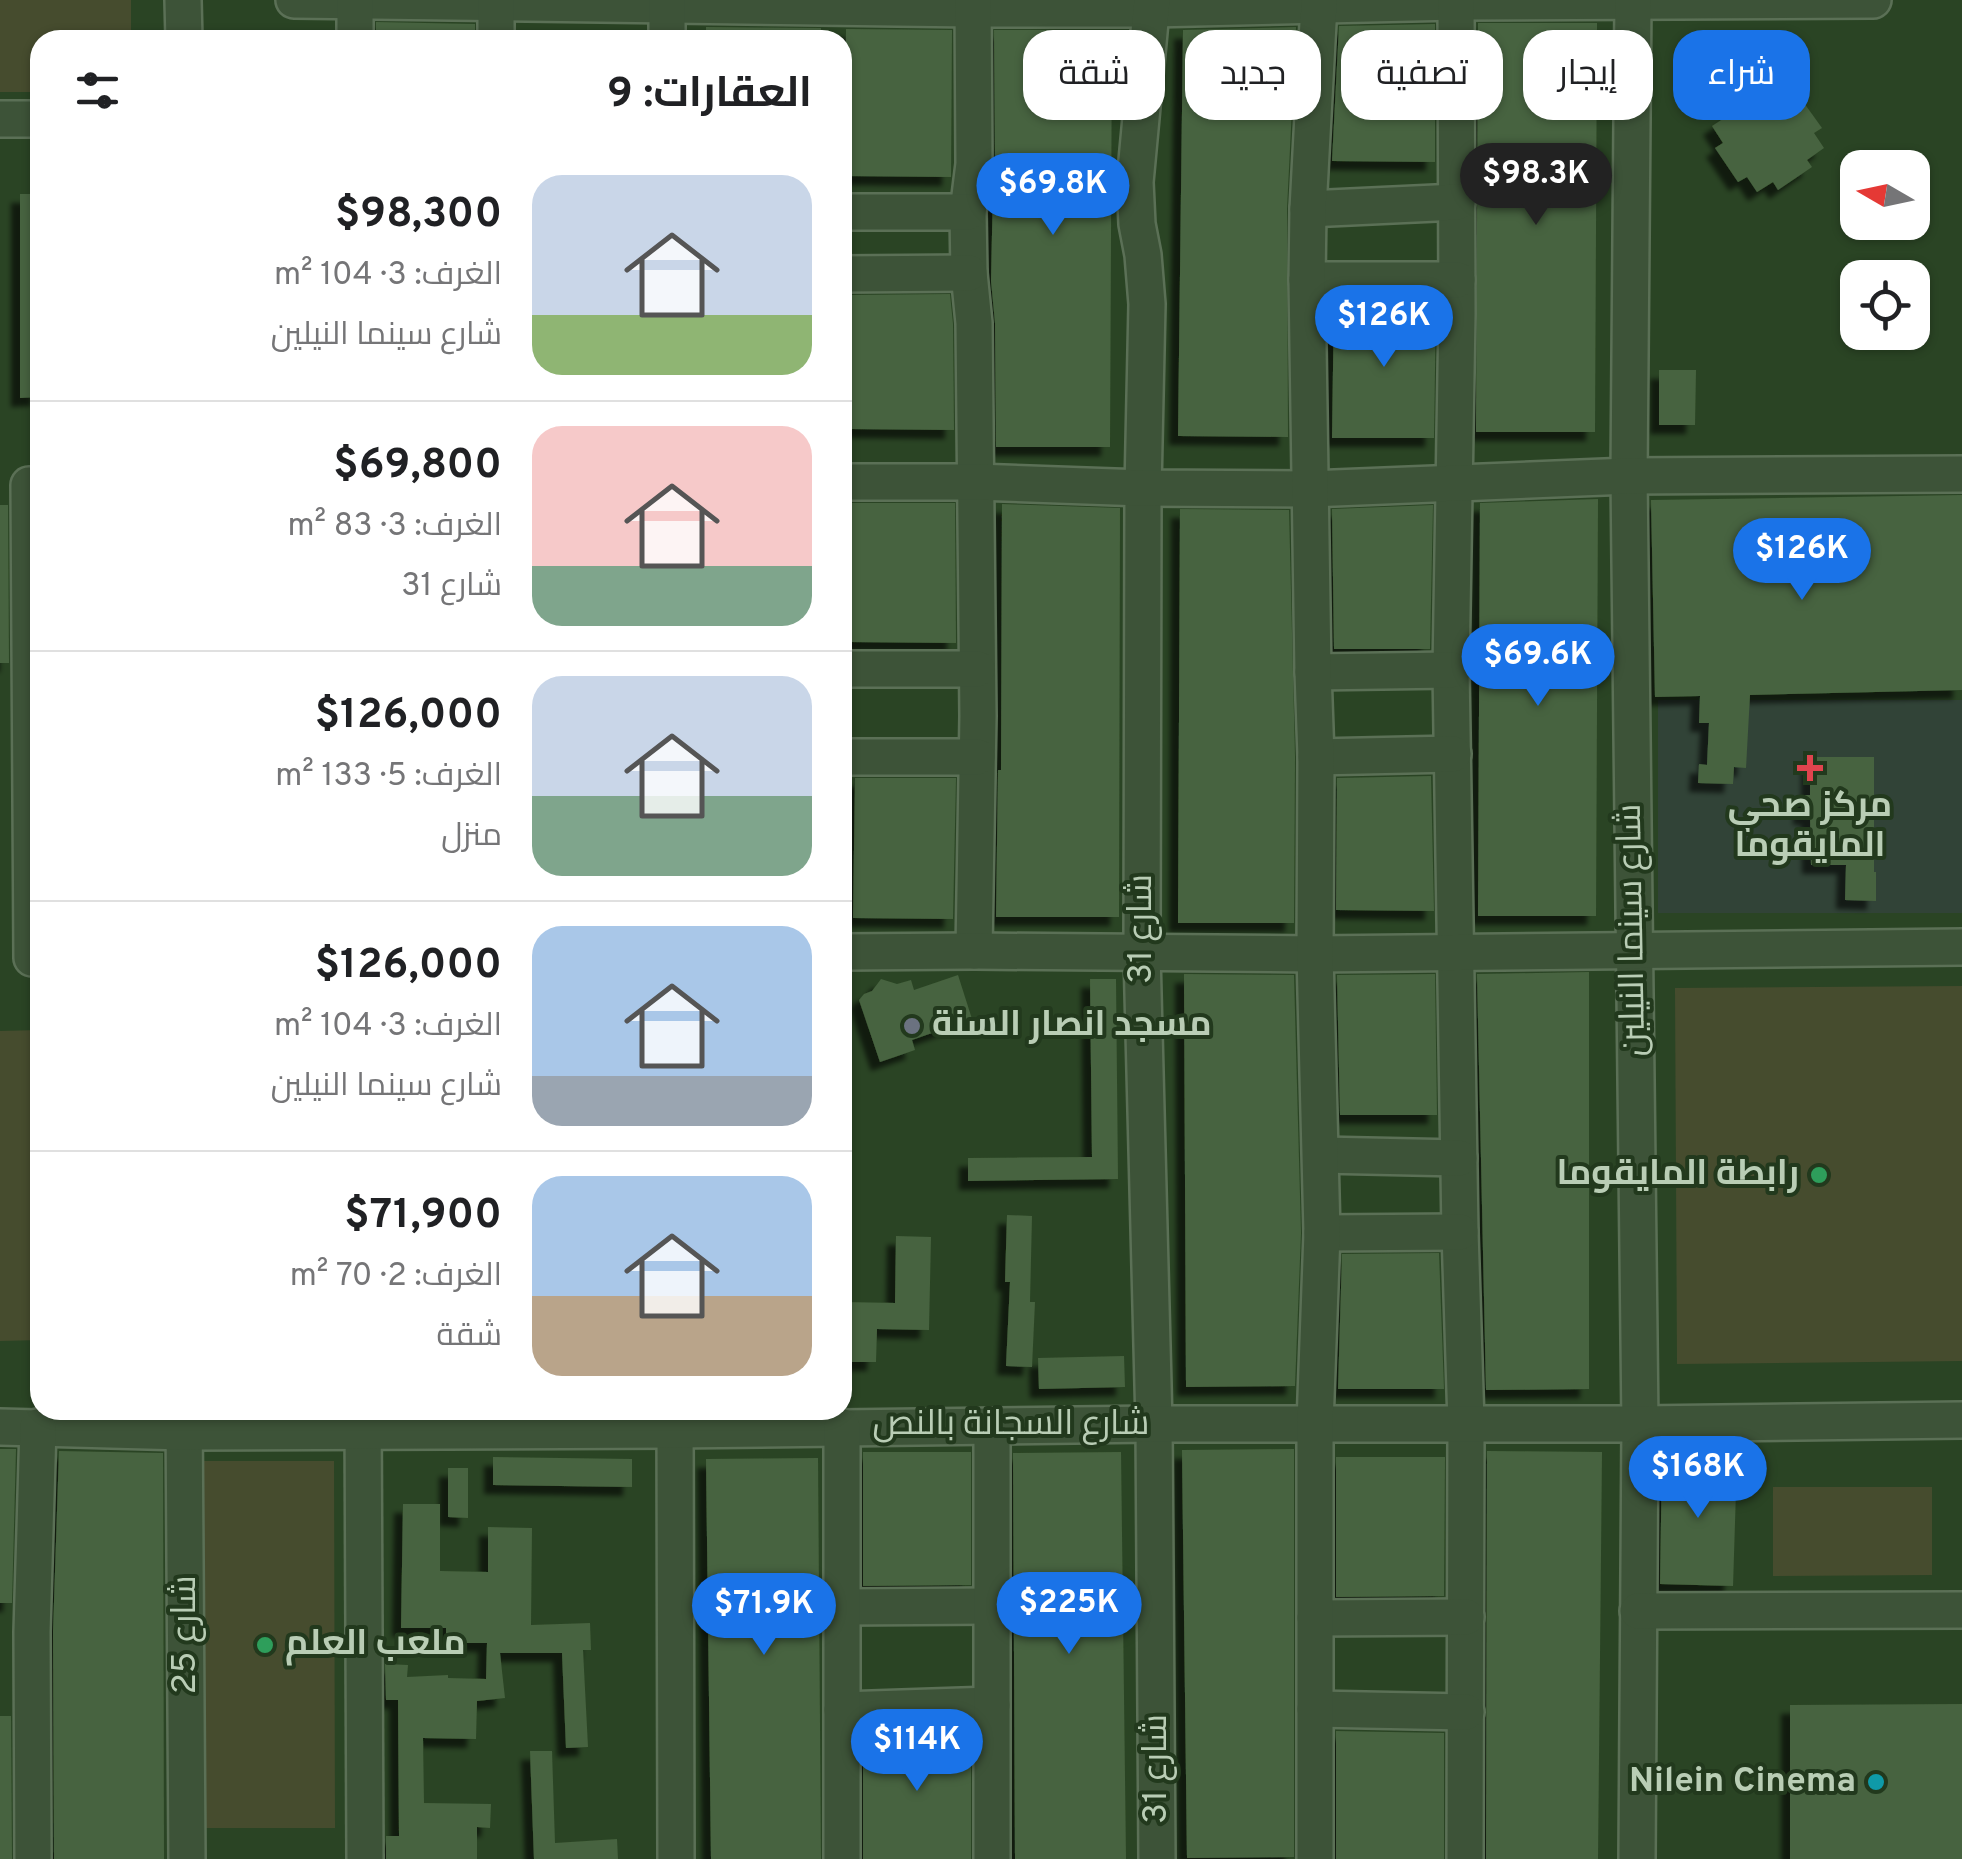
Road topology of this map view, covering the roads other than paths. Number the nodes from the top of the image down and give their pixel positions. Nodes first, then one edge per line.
1 (183, 0) edge
2 (294, 0) edge
3 (355, 0) edge
4 (1873, 0) edge
5 (496, 1) edge
6 (1814, 1) edge
7 (1456, 2) edge
8 (1633, 2) edge
9 (974, 4) edge
10 (1152, 4) edge
11 (1319, 4) junction
12 (667, 15) edge
13 (829, 15) edge
14 (184, 30) edge
15 (354, 30) edge
16 (496, 30) edge
17 (0, 119) edge
18 (30, 119) edge
19 (1457, 202) junction
20 (1308, 208) junction
21 (852, 212) edge
22 (968, 212) junction
23 (969, 273) junction
24 (852, 274) edge
25 (1308, 280) junction
26 (1457, 280) junction
27 (1962, 474) edge
28 (1628, 476) junction
29 (852, 482) edge
30 (976, 482) junction
31 (1454, 484) junction
32 (23, 485) edge
33 (1143, 488) junction
34 (1310, 489) junction
35 (852, 669) edge
36 (977, 670) junction
37 (1451, 670) junction
38 (1313, 672) junction
39 (15, 697) edge
40 (1453, 754) junction
41 (976, 757) junction
42 (1316, 757) junction
43 (16, 758) edge
44 (852, 758) edge
45 (1962, 947) edge
46 (1633, 950) junction
47 (974, 951) junction
48 (852, 952) edge
49 (1456, 953) junction
50 (1142, 954) junction
51 (1315, 954) junction
52 (24, 958) edge
53 (1321, 1155) junction
54 (1459, 1158) junction
55 (1460, 1232) junction
56 (1322, 1233) junction
57 (363, 1420) edge
58 (509, 1420) edge
59 (675, 1420) edge
60 (1962, 1420) edge
61 (184, 1421) edge
62 (1466, 1423) junction
63 (1154, 1424) junction
64 (1314, 1424) junction
65 (1640, 1424) junction
66 (842, 1426) junction
67 (992, 1426) junction
68 (0, 1427) edge
69 (38, 1428) junction
70 (992, 1606) junction
71 (842, 1608) junction
72 (1962, 1610) edge
73 (1638, 1611) junction
74 (1466, 1617) junction
75 (1315, 1618) junction
76 (16, 1632) edge
77 (992, 1705) junction
78 (16, 1706) edge
79 (1315, 1709) junction
80 (842, 1710) junction
81 (1466, 1712) junction
82 (33, 1859) edge
83 (188, 1859) edge
84 (366, 1859) edge
85 (676, 1859) edge
86 (842, 1859) edge
87 (992, 1859) edge
88 (1157, 1859) edge
89 (1315, 1859) edge
90 (1465, 1859) edge
91 (1637, 1859) edge

1 - 14 street
2 - 3 street
3 - 5 street
3 - 15 street
4 - 6 street
5 - 12 street
5 - 16 street
6 - 8 street
7 - 8 street
7 - 11 street
7 - 19 street
8 - 28 street, شارع سينما النيلين
9 - 10 street
9 - 13 street
9 - 22 street
10 - 11 street
10 - 33 street, شارع 31
11 - 20 street
12 - 13 street
17 - 18 street
19 - 20 street
19 - 26 street
20 - 25 street
21 - 22 street
22 - 23 street
23 - 24 street
23 - 30 street
25 - 26 street
25 - 34 street
26 - 31 street
27 - 28 street
28 - 31 street
28 - 46 street, شارع سينما النيلين
29 - 30 street
30 - 33 street
30 - 36 street
31 - 34 street
31 - 37 street
32 - 39 street
33 - 34 street
33 - 50 street, شارع 31
34 - 38 street
35 - 36 street
36 - 41 street
37 - 38 street
37 - 40 street
38 - 42 street
39 - 43 street
40 - 42 street
40 - 49 street
41 - 44 street
41 - 47 street
42 - 51 street
43 - 52 street
45 - 46 street
46 - 49 street
46 - 65 street, شارع سينما النيلين
47 - 48 street
47 - 50 street
49 - 51 street
49 - 54 street
50 - 51 street
50 - 63 street, شارع 31
51 - 53 street
53 - 54 street
53 - 56 street
54 - 55 street
55 - 56 street
55 - 62 street
56 - 64 street
57 - 58 street, شارع السجانة بالنص
57 - 61 street, شارع السجانة بالنص
57 - 84 street
58 - 59 street, شارع السجانة بالنص
59 - 66 street, شارع السجانة بالنص
59 - 85 street
60 - 65 street, شارع السجانة بالنص
61 - 69 street, شارع السجانة بالنص
61 - 83 street, شارع 25
62 - 64 street, شارع السجانة بالنص
62 - 65 street, شارع السجانة بالنص
62 - 74 street
63 - 64 street, شارع السجانة بالنص
63 - 67 street, شارع السجانة بالنص
63 - 88 street, شارع 31
64 - 75 street
65 - 73 street, شارع سينما النيلين
66 - 67 street, شارع السجانة بالنص
66 - 71 street
67 - 70 street
68 - 69 street, شارع السجانة بالنص
69 - 76 street
70 - 71 street
70 - 77 street
71 - 80 street
72 - 73 street
73 - 91 street, شارع سينما النيلين
74 - 75 street
74 - 81 street
75 - 79 street
76 - 78 street
77 - 80 street
77 - 87 street
78 - 82 street
79 - 81 street
79 - 89 street
80 - 86 street
81 - 90 street

